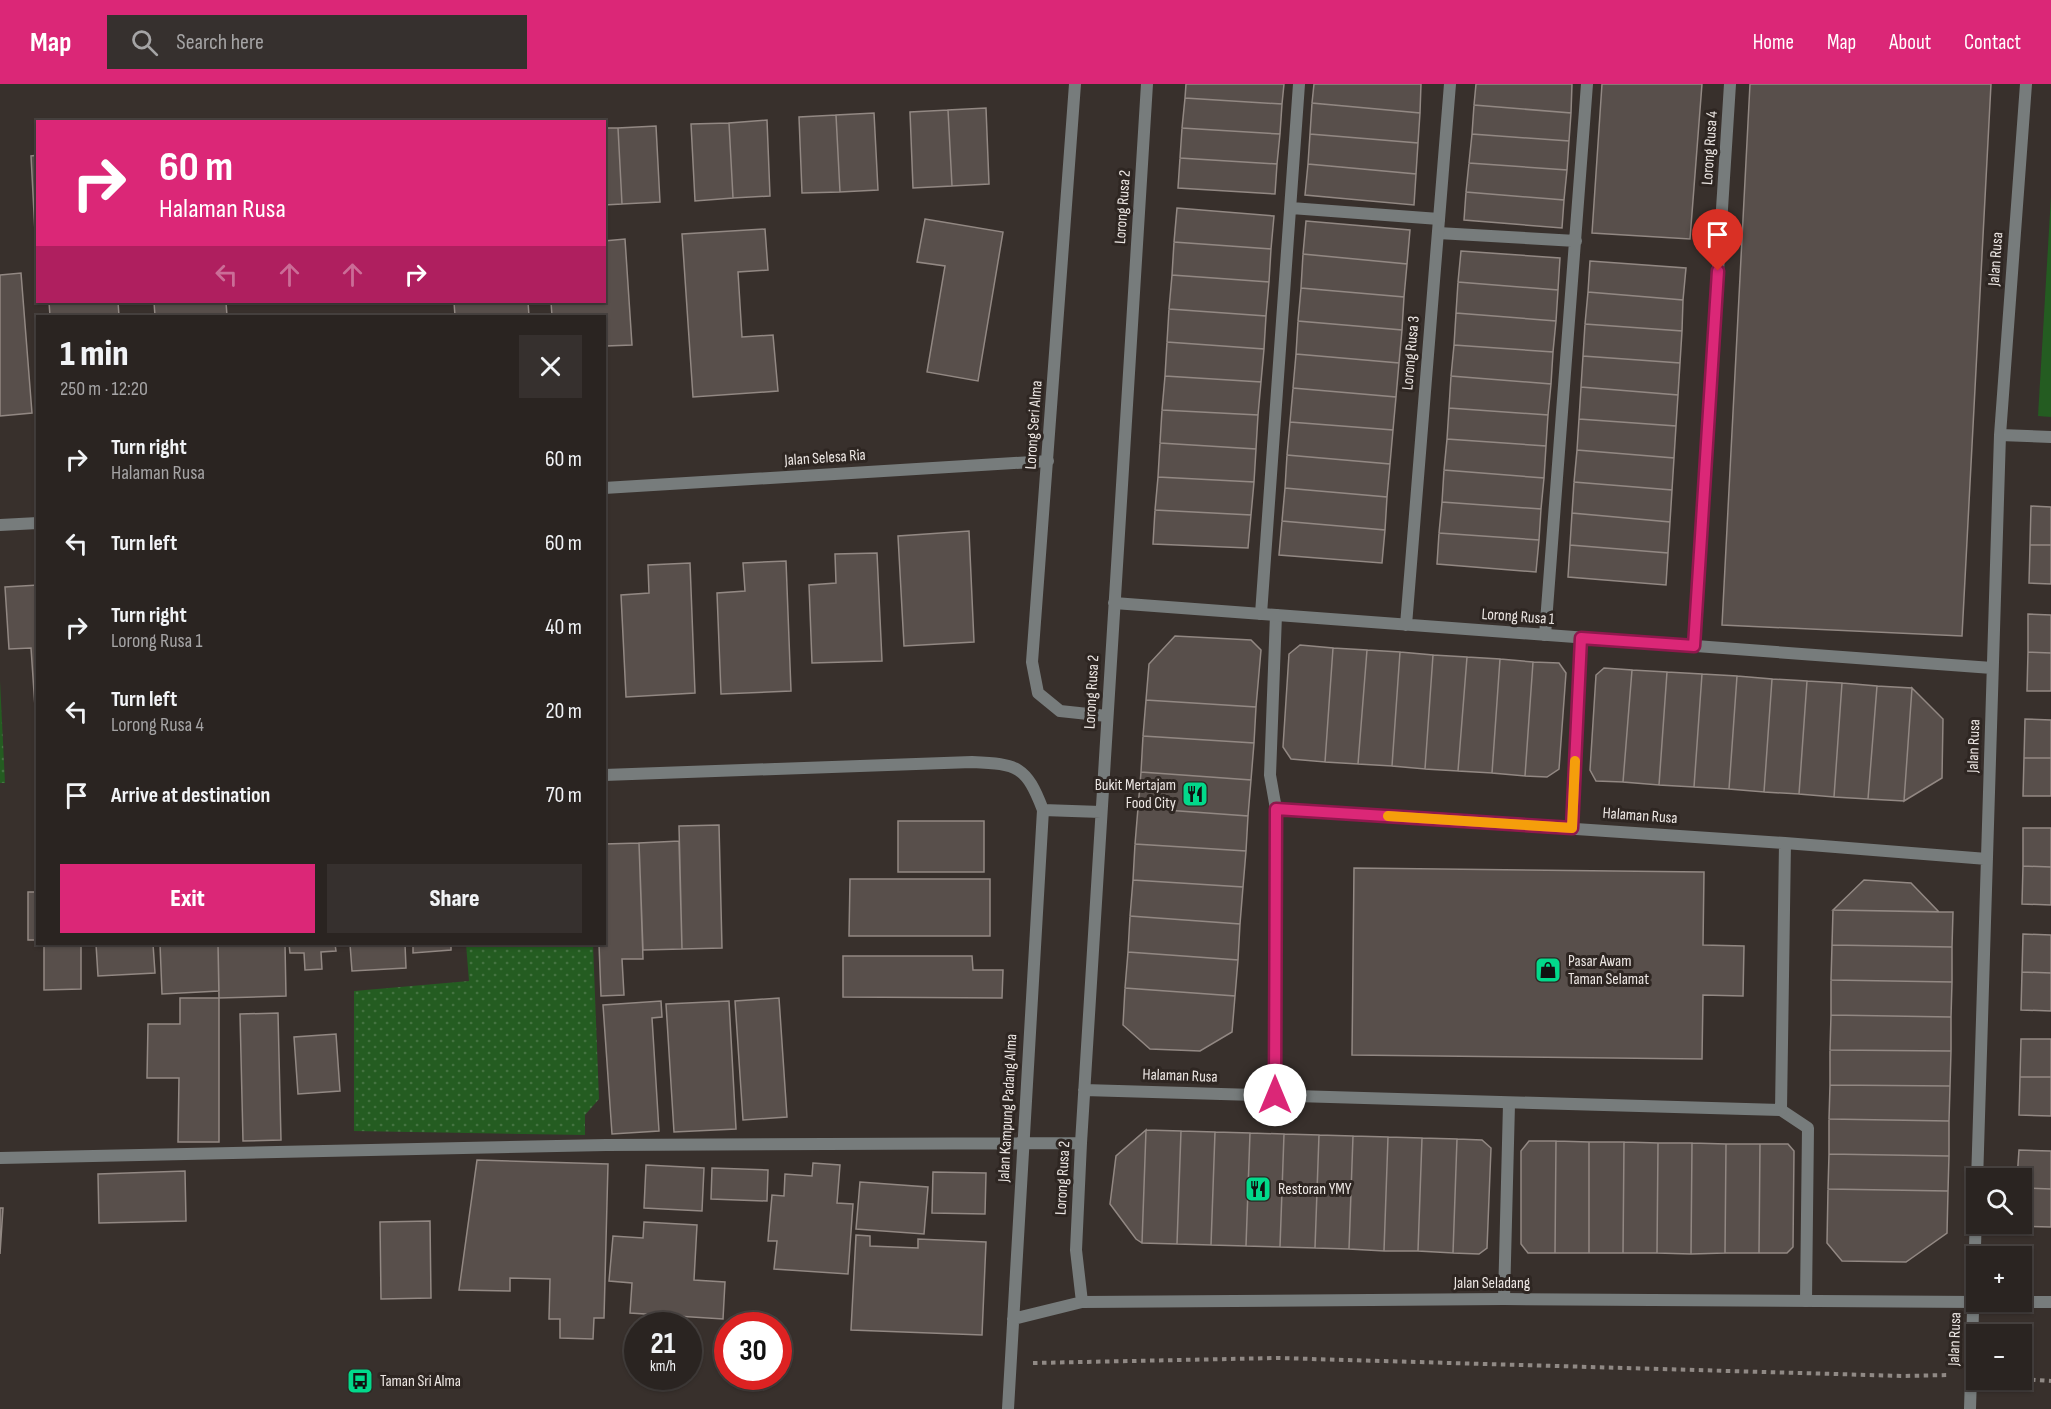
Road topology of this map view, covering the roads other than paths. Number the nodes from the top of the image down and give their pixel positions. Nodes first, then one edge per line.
1 (1075, 84) edge
2 (1147, 84) edge
3 (1299, 84) edge
4 (1450, 84) edge
5 (1587, 84) edge
6 (1730, 84) edge
7 (2026, 84) edge
8 (1291, 208) junction
9 (1439, 219) junction
10 (1438, 233) junction
11 (1576, 241) junction
12 (2000, 435) junction
13 (2051, 437) edge
14 (1048, 461) junction
15 (606, 488) edge
16 (36, 523) edge
17 (0, 525) edge
18 (1113, 603) junction
19 (1262, 614) junction
20 (1276, 615) junction
21 (1406, 625) junction
22 (1545, 635) junction
23 (1581, 638) junction
24 (1694, 646) junction
25 (1992, 668) junction
26 (1107, 716) junction
27 (606, 775) edge
28 (1276, 809) junction
29 (1043, 810) junction
30 (1101, 812) junction
31 (1572, 828) junction
32 (1785, 843) junction
33 (1987, 859) junction
34 (1084, 1090) junction
35 (1275, 1095) junction
36 (1509, 1104) junction
37 (1781, 1110) junction
38 (1023, 1143) junction
39 (1081, 1143) junction
40 (0, 1158) edge
41 (1977, 1246) edge
42 (1504, 1299) junction
43 (1806, 1301) junction
44 (1083, 1302) junction
45 (1966, 1302) edge
46 (2032, 1302) edge
47 (2051, 1302) edge
48 (1974, 1312) edge
49 (1013, 1319) junction
50 (1008, 1409) edge
51 (1970, 1409) edge

1 - 14 street, Lorong Seri Alma
2 - 18 street, Lorong Rusa 2
3 - 8 street
4 - 9 street, Lorong Rusa 3
5 - 11 street
6 - 24 street, Lorong Rusa 4
7 - 12 street, Jalan Rusa
8 - 9 street
8 - 19 street
9 - 10 street, Lorong Rusa 3
10 - 11 street
10 - 21 street, Lorong Rusa 3
11 - 22 street
12 - 13 street
12 - 25 street, Jalan Rusa
14 - 15 street, Jalan Selesa Ria
14 - 26 street, Lorong Seri Alma
16 - 17 street
18 - 19 street, Lorong Rusa 1
18 - 26 street, Lorong Rusa 2
19 - 20 street, Lorong Rusa 1
20 - 21 street, Lorong Rusa 1
20 - 28 street
21 - 22 street, Lorong Rusa 1
22 - 23 street, Lorong Rusa 1
23 - 24 street, Lorong Rusa 1
23 - 31 street
24 - 25 street, Lorong Rusa 1
25 - 33 street, Jalan Rusa
26 - 30 street, Lorong Rusa 2
27 - 29 street
28 - 31 street, Halaman Rusa
28 - 35 street
29 - 30 street
29 - 38 street, Jalan Kampung Padang Alma
30 - 34 street, Lorong Rusa 2
31 - 32 street, Halaman Rusa
32 - 33 street, Halaman Rusa
32 - 37 street
33 - 41 street, Jalan Rusa
34 - 35 street, Halaman Rusa
34 - 39 street, Lorong Rusa 2
35 - 36 street, Halaman Rusa
36 - 37 street, Halaman Rusa
36 - 42 street
37 - 43 street
38 - 39 street
38 - 40 street
38 - 49 street, Jalan Kampung Padang Alma
39 - 44 street, Lorong Rusa 2
42 - 43 street, Jalan Seladang
42 - 44 street, Jalan Seladang
43 - 45 street, Jalan Seladang
44 - 49 street, Jalan Seladang
46 - 47 street
48 - 51 street, Jalan Rusa
49 - 50 street, Jalan Kampung Padang Alma

